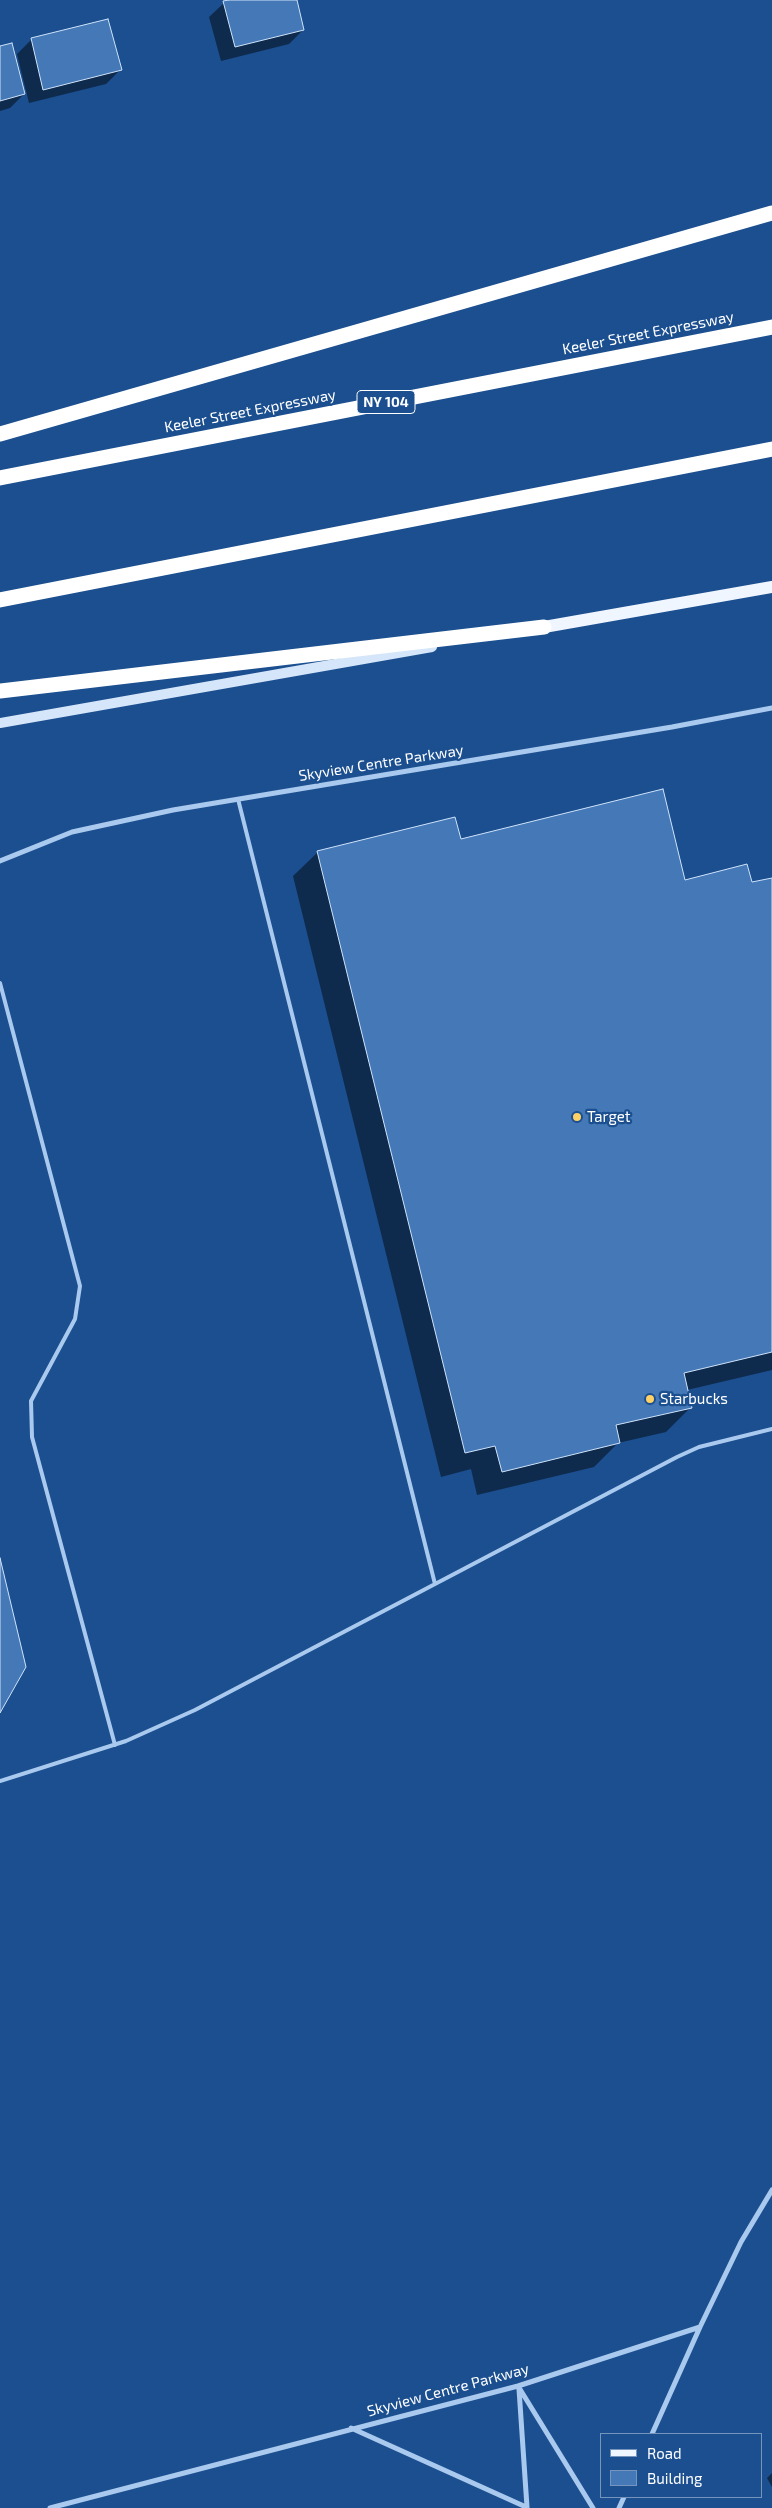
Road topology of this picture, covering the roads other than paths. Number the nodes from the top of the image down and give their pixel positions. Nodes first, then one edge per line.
1 (772, 212) edge
2 (772, 327) edge
3 (0, 434) edge
4 (772, 449) edge
5 (0, 478) edge
6 (772, 587) edge
7 (0, 600) edge
8 (544, 627) junction
9 (0, 691) edge
10 (772, 708) edge
11 (0, 723) edge
12 (238, 799) junction
13 (0, 862) edge
14 (0, 983) edge
15 (2, 1002) edge
16 (772, 1429) edge
17 (436, 1584) junction
18 (115, 1745) junction
19 (0, 1780) edge
20 (772, 2190) edge
21 (700, 2327) junction
22 (518, 2386) junction
23 (350, 2428) junction
24 (652, 2433) edge
25 (50, 2508) edge
26 (527, 2508) edge
27 (593, 2508) edge

1 - 3 highway
2 - 5 highway, Keeler Street Expressway / NY 104
4 - 7 highway
6 - 8 main road
8 - 9 highway
8 - 11 main road
10 - 12 street, Skyview Centre Parkway
12 - 13 street, Skyview Centre Parkway
12 - 17 lane
14 - 15 lane
15 - 18 lane
16 - 17 lane
17 - 18 lane
18 - 19 lane
20 - 21 street
21 - 22 street, Skyview Centre Parkway
21 - 24 street
22 - 23 street, Skyview Centre Parkway
22 - 26 street
22 - 27 street
23 - 25 street, Skyview Centre Parkway
23 - 26 street

